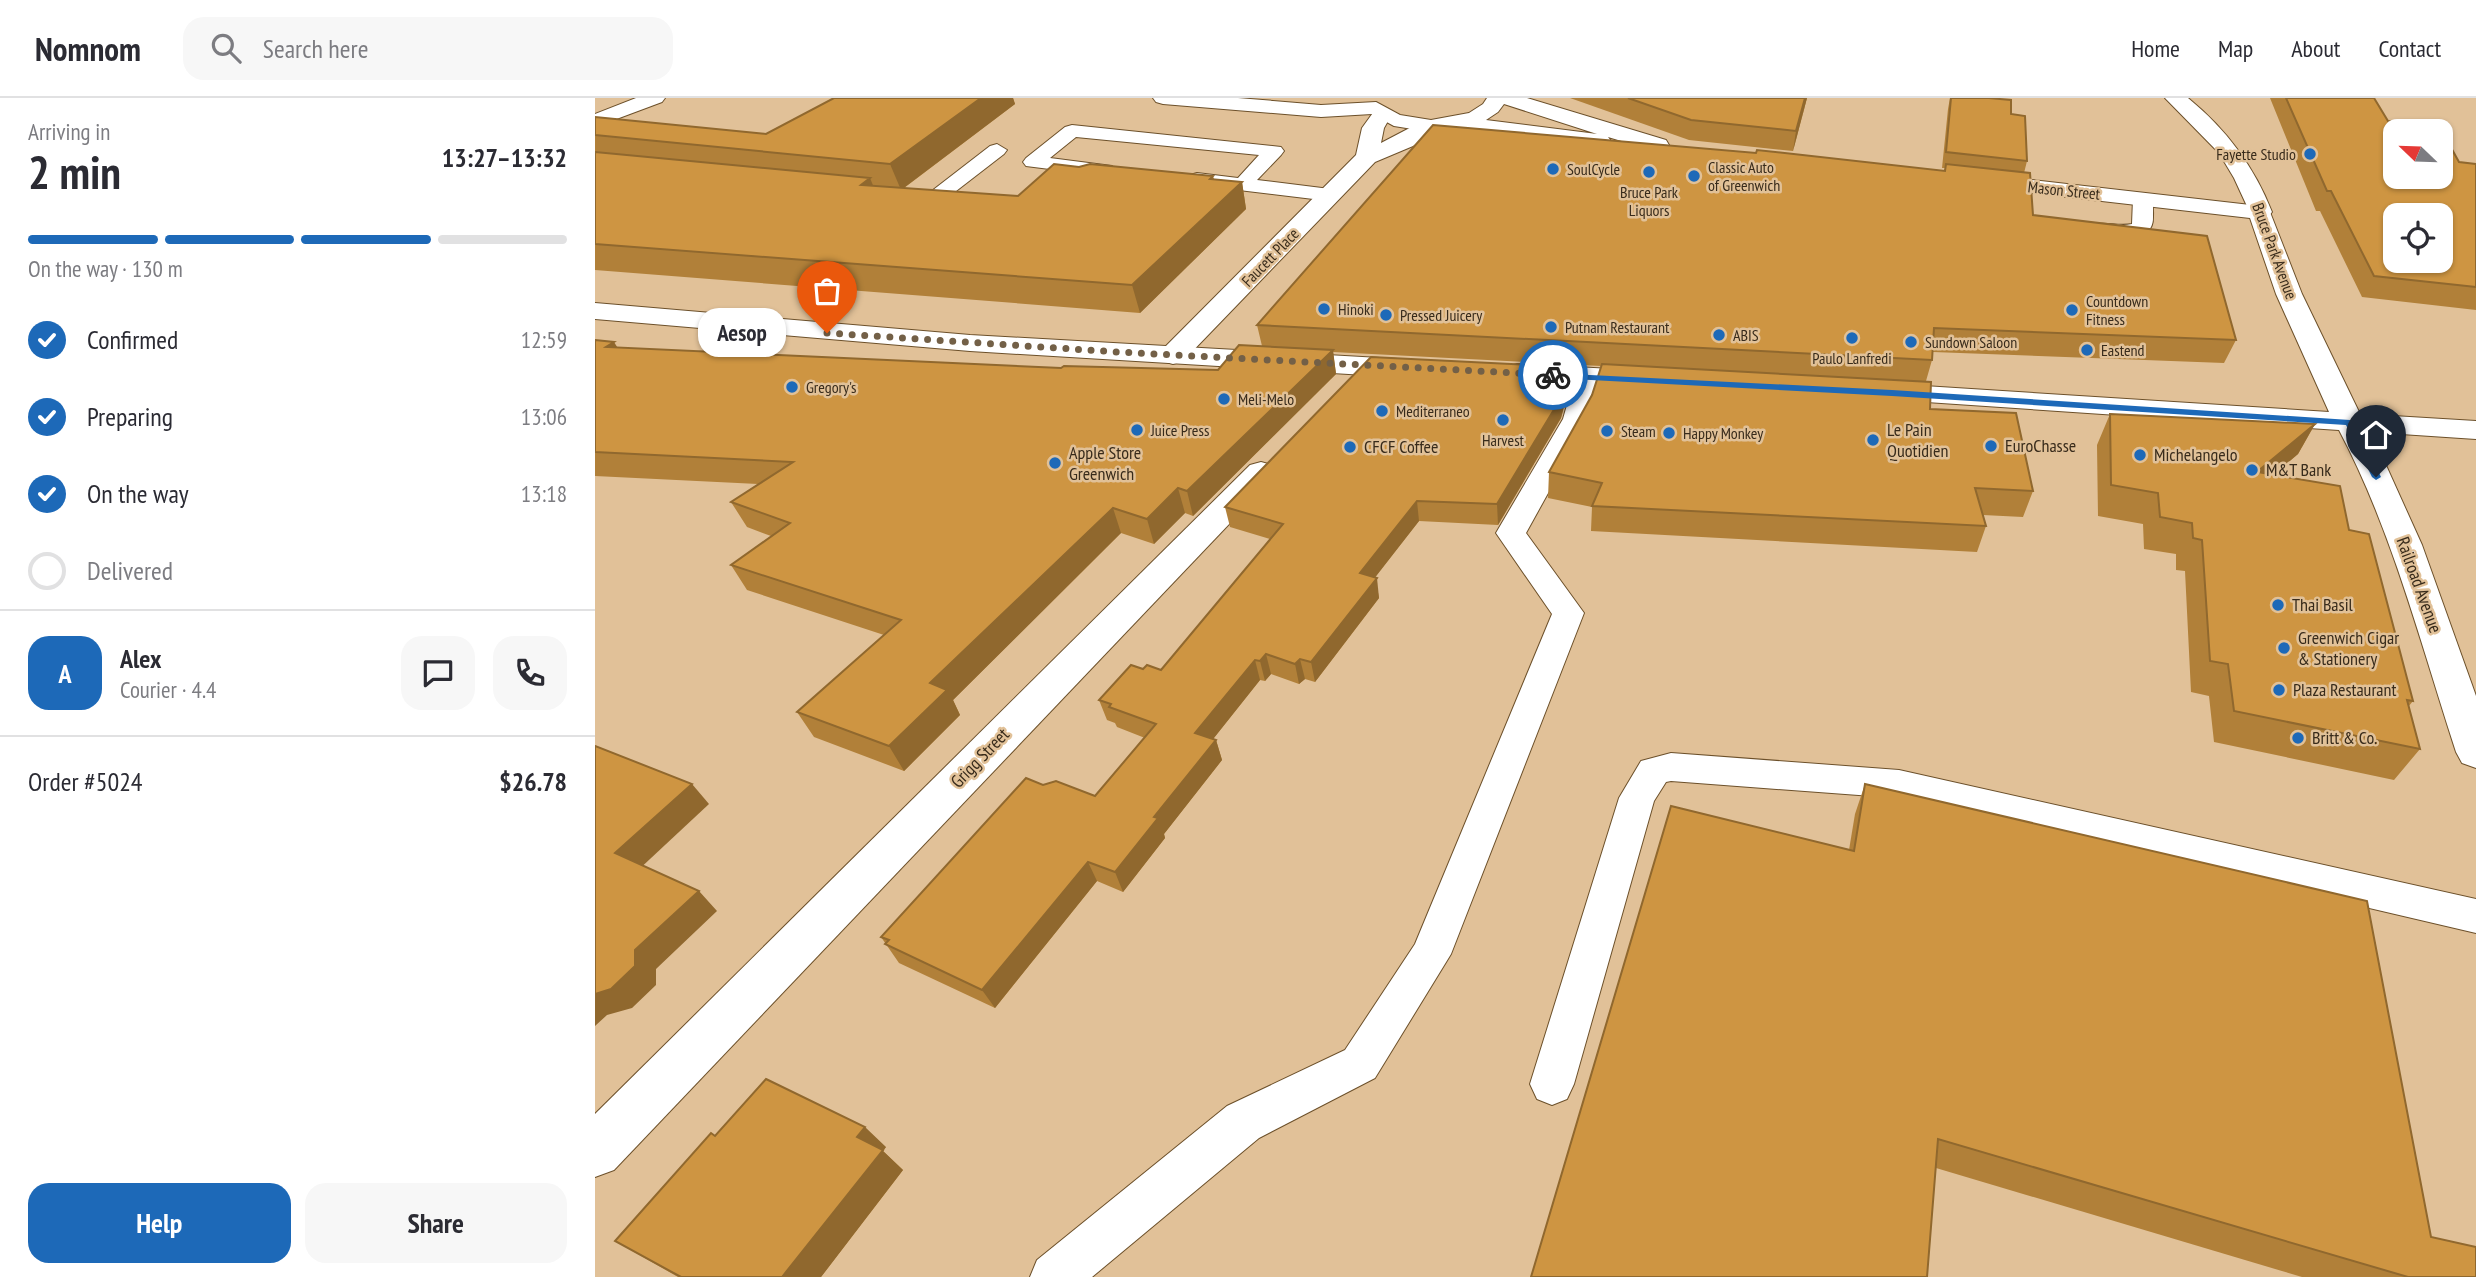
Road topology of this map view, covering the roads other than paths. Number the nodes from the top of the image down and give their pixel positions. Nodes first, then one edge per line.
1 (655, 98) edge
2 (1163, 98) edge
3 (1497, 98) edge
4 (1507, 98) edge
5 (2175, 98) edge
6 (1379, 107) edge
7 (595, 121) edge
8 (1456, 123) junction
9 (1431, 126) junction
10 (1658, 145) junction
11 (1686, 148) edge
12 (997, 150) dead end
13 (1367, 157) junction
14 (1124, 172) edge
15 (1177, 177) edge
16 (1963, 179) edge
17 (1243, 184) junction
18 (1330, 195) junction
19 (904, 199) edge
20 (2143, 199) junction
21 (931, 201) junction
22 (957, 204) edge
23 (2260, 212) junction
24 (2083, 227) edge
25 (595, 312) edge
26 (1173, 355) junction
27 (1365, 365) junction
28 (1441, 370) edge
29 (1496, 372) edge
30 (1588, 377) junction
31 (1682, 382) edge
32 (1844, 390) edge
33 (1333, 399) edge
34 (2350, 422) junction
35 (2476, 430) edge
36 (1284, 449) edge
37 (2476, 752) edge
38 (2476, 916) edge
39 (1552, 1084) dead end
40 (595, 1151) edge
41 (1053, 1277) edge

1 - 7 main road
2 - 6 main road
3 - 8 main road
4 - 10 main road
5 - 23 main road, Bruce Park Avenue
6 - 9 main road
6 - 13 main road, Faucett Place
8 - 9 main road
8 - 10 main road
9 - 13 main road, Faucett Place
10 - 11 main road
12 - 21 lane
13 - 18 main road, Faucett Place
14 - 17 lane
15 - 17 lane
16 - 20 main road, Mason Street
17 - 18 lane
18 - 26 main road, Faucett Place
19 - 21 lane
20 - 23 main road, Mason Street
20 - 24 lane
21 - 22 lane
23 - 34 main road, Bruce Park Avenue
25 - 26 main road
26 - 27 main road
27 - 28 main road
27 - 33 main road
29 - 30 main road
30 - 31 main road
30 - 41 lane
32 - 34 main road
34 - 35 main road
34 - 37 main road, Railroad Avenue
36 - 40 main road, Grigg Street
38 - 39 lane

